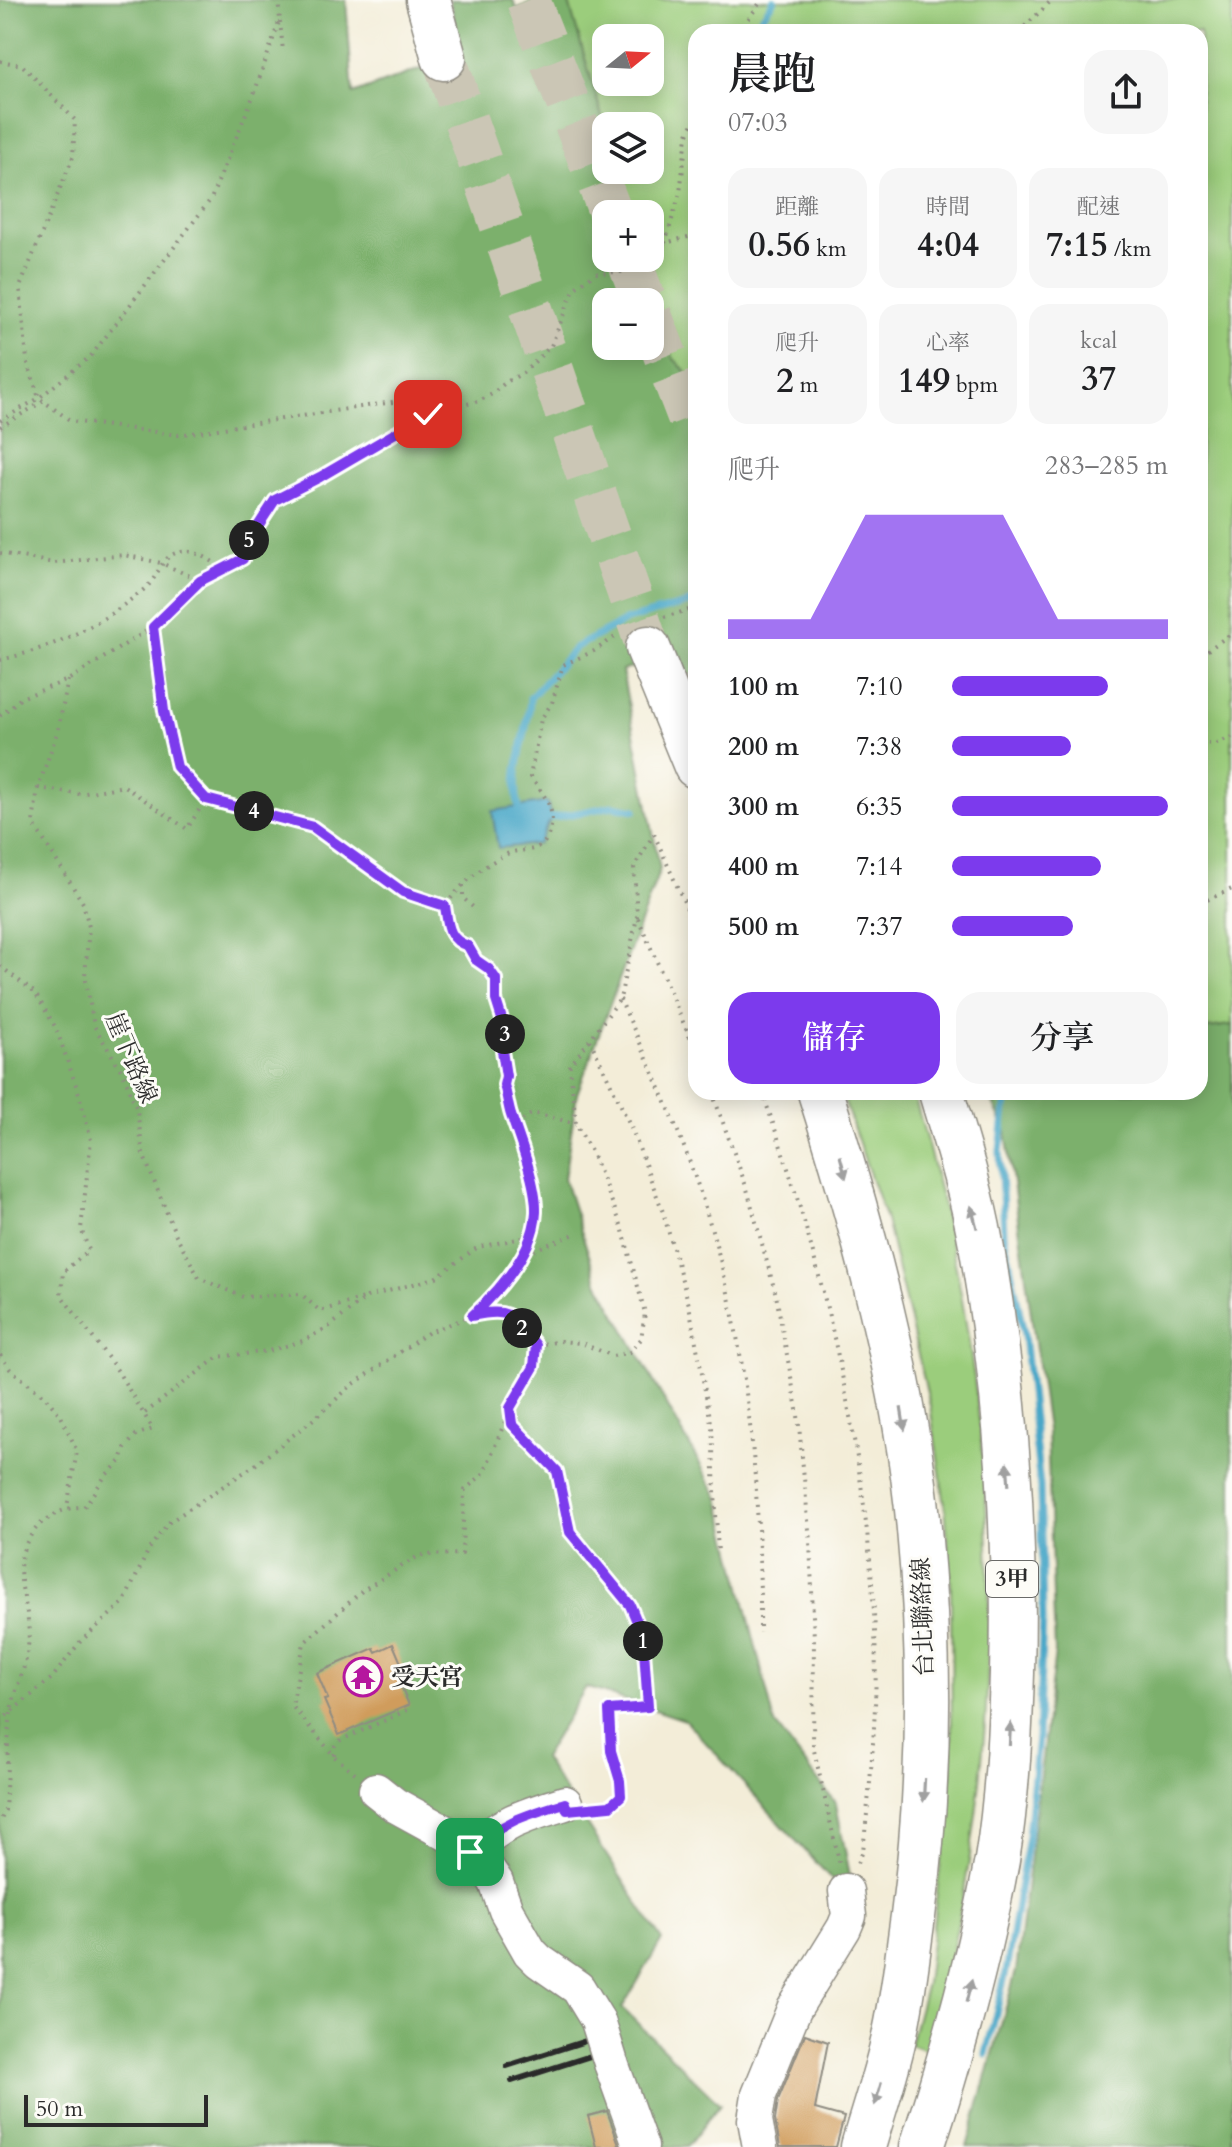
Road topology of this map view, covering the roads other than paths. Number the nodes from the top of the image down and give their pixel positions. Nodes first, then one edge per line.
1 (428, 0) edge
2 (444, 58) tunnel mouth
3 (641, 634) tunnel mouth
4 (688, 747) edge
5 (822, 1100) edge
6 (943, 1100) edge
7 (376, 1790) dead end
8 (565, 1803) road end
9 (470, 1852) junction
10 (846, 1891) road end
11 (641, 2147) edge
12 (760, 2147) edge
13 (863, 2147) edge
14 (922, 2147) edge

1 - 2 highway
3 - 4 highway
5 -> 13 highway, 台北聯絡線
14 -> 6 highway, 3甲
7 - 9 street
8 - 9 street
9 - 11 street, bridge
10 - 12 street

